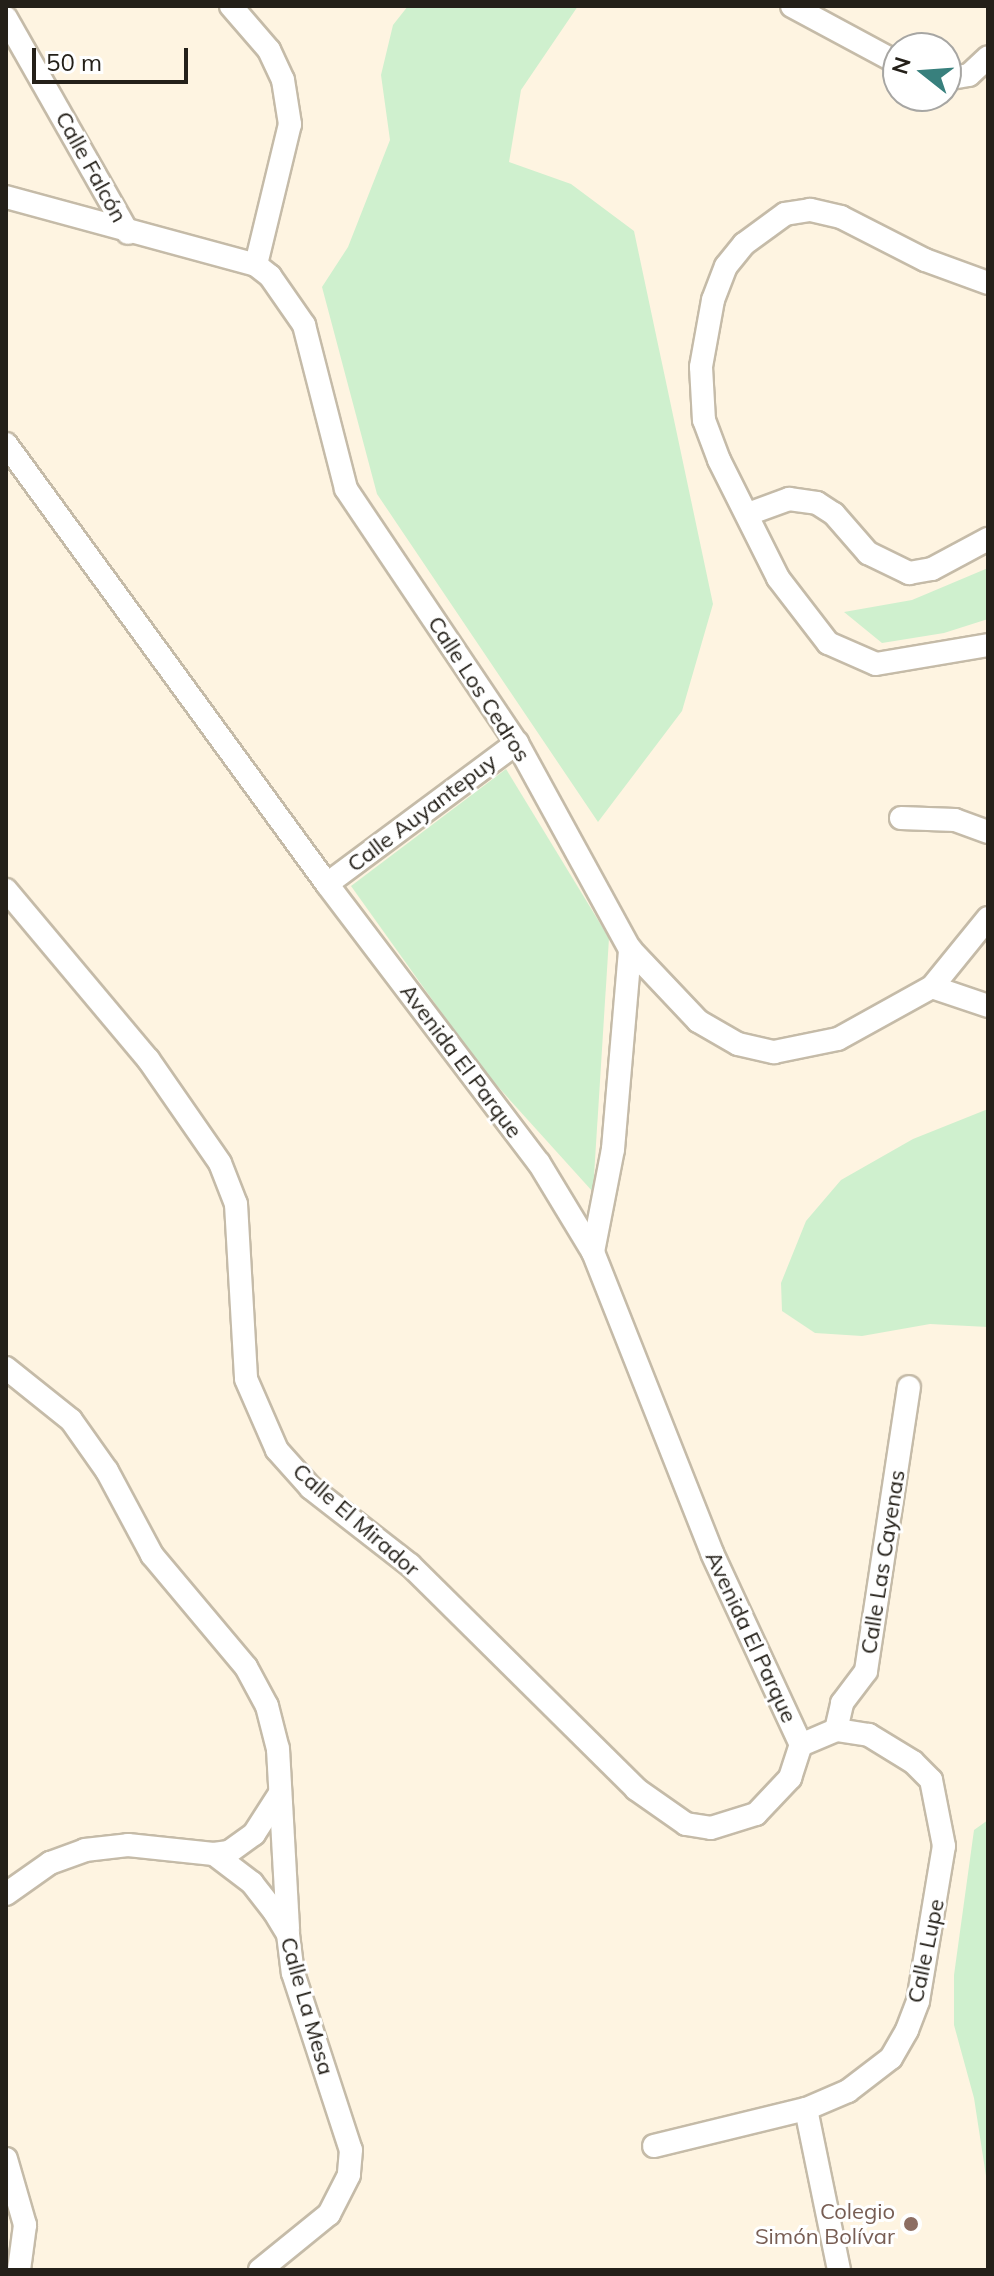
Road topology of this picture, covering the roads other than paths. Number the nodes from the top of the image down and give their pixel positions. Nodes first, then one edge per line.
1 (231, 6) edge
2 (792, 6) edge
3 (6, 18) edge
4 (882, 54) edge
5 (988, 57) edge
6 (962, 76) edge
7 (6, 197) edge
8 (128, 233) junction
9 (256, 265) junction
10 (988, 283) edge
11 (6, 444) edge
12 (748, 514) junction
13 (988, 539) edge
14 (988, 645) edge
15 (517, 743) junction
16 (901, 818) dead end
17 (988, 832) edge
18 (327, 884) junction
19 (6, 890) edge
20 (988, 918) edge
21 (630, 949) junction
22 (932, 987) junction
23 (988, 1006) edge
24 (593, 1252) junction
25 (6, 1368) edge
26 (909, 1387) dead end
27 (836, 1730) junction
28 (801, 1745) junction
29 (279, 1794) junction
30 (214, 1854) junction
31 (6, 1894) edge
32 (288, 1934) junction
33 (806, 2109) junction
34 (654, 2146) dead end
35 (6, 2159) edge
36 (19, 2270) edge
37 (260, 2270) edge
38 (839, 2270) edge

1 - 9 street
2 - 4 street
3 - 8 street, Calle Falcón
5 - 6 street
7 - 8 street
8 - 9 street
9 - 15 street, Calle Los Cedros
10 - 12 street
11 - 18 street, Avenida El Parque
12 - 13 street
12 - 14 street
15 - 18 street, Calle Auyantepuy
15 - 21 street, Calle Los Cedros
16 - 17 street
18 - 24 street, Avenida El Parque
19 - 28 street, Calle El Mirador
20 - 22 street, Calle Los Cedros
21 - 22 street, Calle Los Cedros
21 - 24 street
22 - 23 street
24 - 28 street, Avenida El Parque
25 - 29 street
26 - 27 street, Calle Las Cayenas
27 - 28 street
27 - 33 street, Calle Lupe
29 - 30 street
29 - 32 street
30 - 31 street
30 - 32 street, Calle La Mesa
32 - 37 street, Calle La Mesa
33 - 34 street, Calle Lupe
33 - 38 street
35 - 36 street

